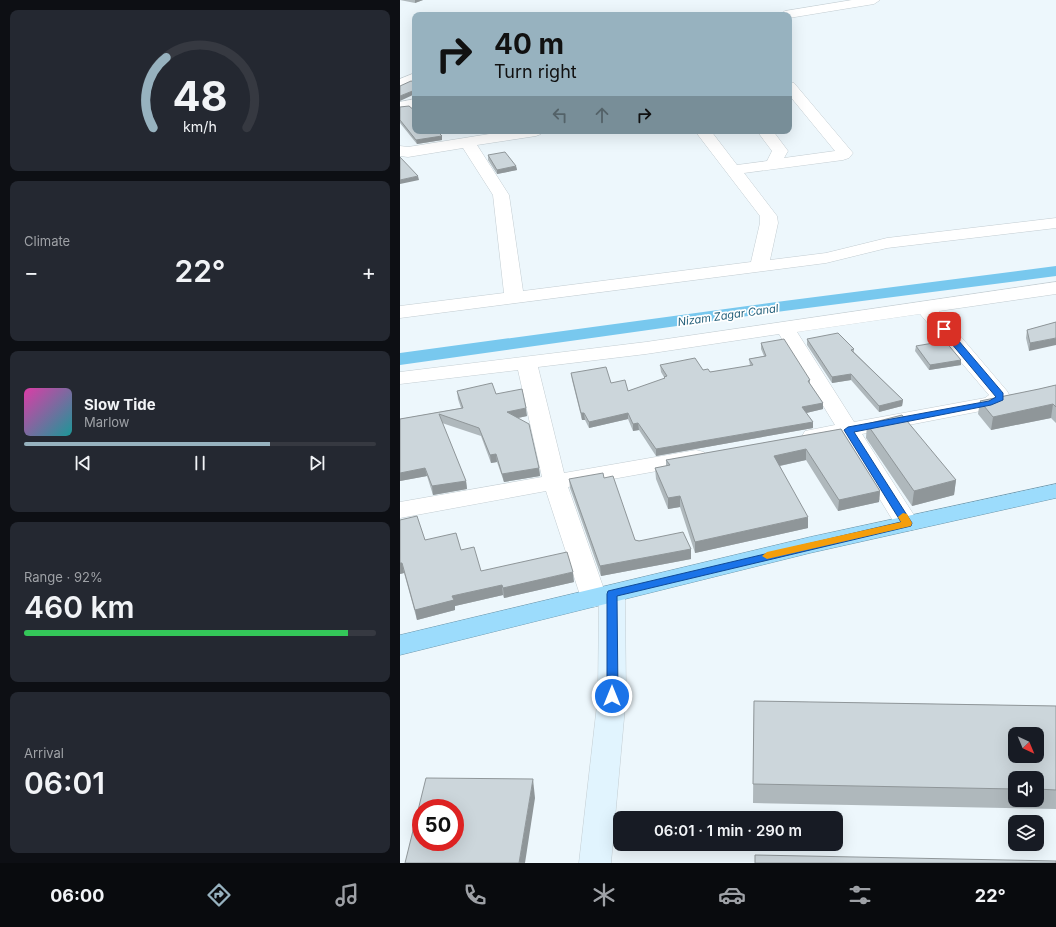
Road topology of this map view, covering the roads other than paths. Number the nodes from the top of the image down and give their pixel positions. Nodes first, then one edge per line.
1 (874, 0) edge
2 (792, 14) edge
3 (412, 78) edge
4 (400, 84) edge
5 (792, 90) edge
6 (412, 104) edge
7 (400, 106) edge
8 (517, 134) edge
9 (705, 134) edge
10 (767, 134) edge
11 (467, 142) junction
12 (400, 151) edge
13 (773, 165) junction
14 (733, 170) junction
15 (1056, 223) edge
16 (759, 266) junction
17 (1056, 288) edge
18 (514, 298) junction
19 (925, 307) junction
20 (400, 312) edge
21 (784, 327) junction
22 (528, 362) junction
23 (400, 378) edge
24 (848, 430) junction
25 (794, 440) edge
26 (717, 453) edge
27 (555, 482) junction
28 (1056, 491) edge
29 (400, 510) edge
30 (907, 523) junction
31 (603, 596) junction
32 (400, 645) edge
33 (595, 863) edge

1 - 2 street
3 - 4 street
5 - 13 street
6 - 7 street
8 - 11 street
9 - 14 street
10 - 13 street
11 - 12 street
11 - 18 street
13 - 14 street
14 - 16 street
15 - 16 street
16 - 18 street
17 - 19 street
18 - 20 street
19 - 21 street
19 - 24 street
21 - 22 street
21 - 24 street
22 - 23 street
22 - 27 street
24 - 25 street
24 - 30 street
26 - 27 street
27 - 29 street
27 - 31 street
28 - 30 highway
30 - 31 highway
31 - 32 highway
31 - 33 main road

